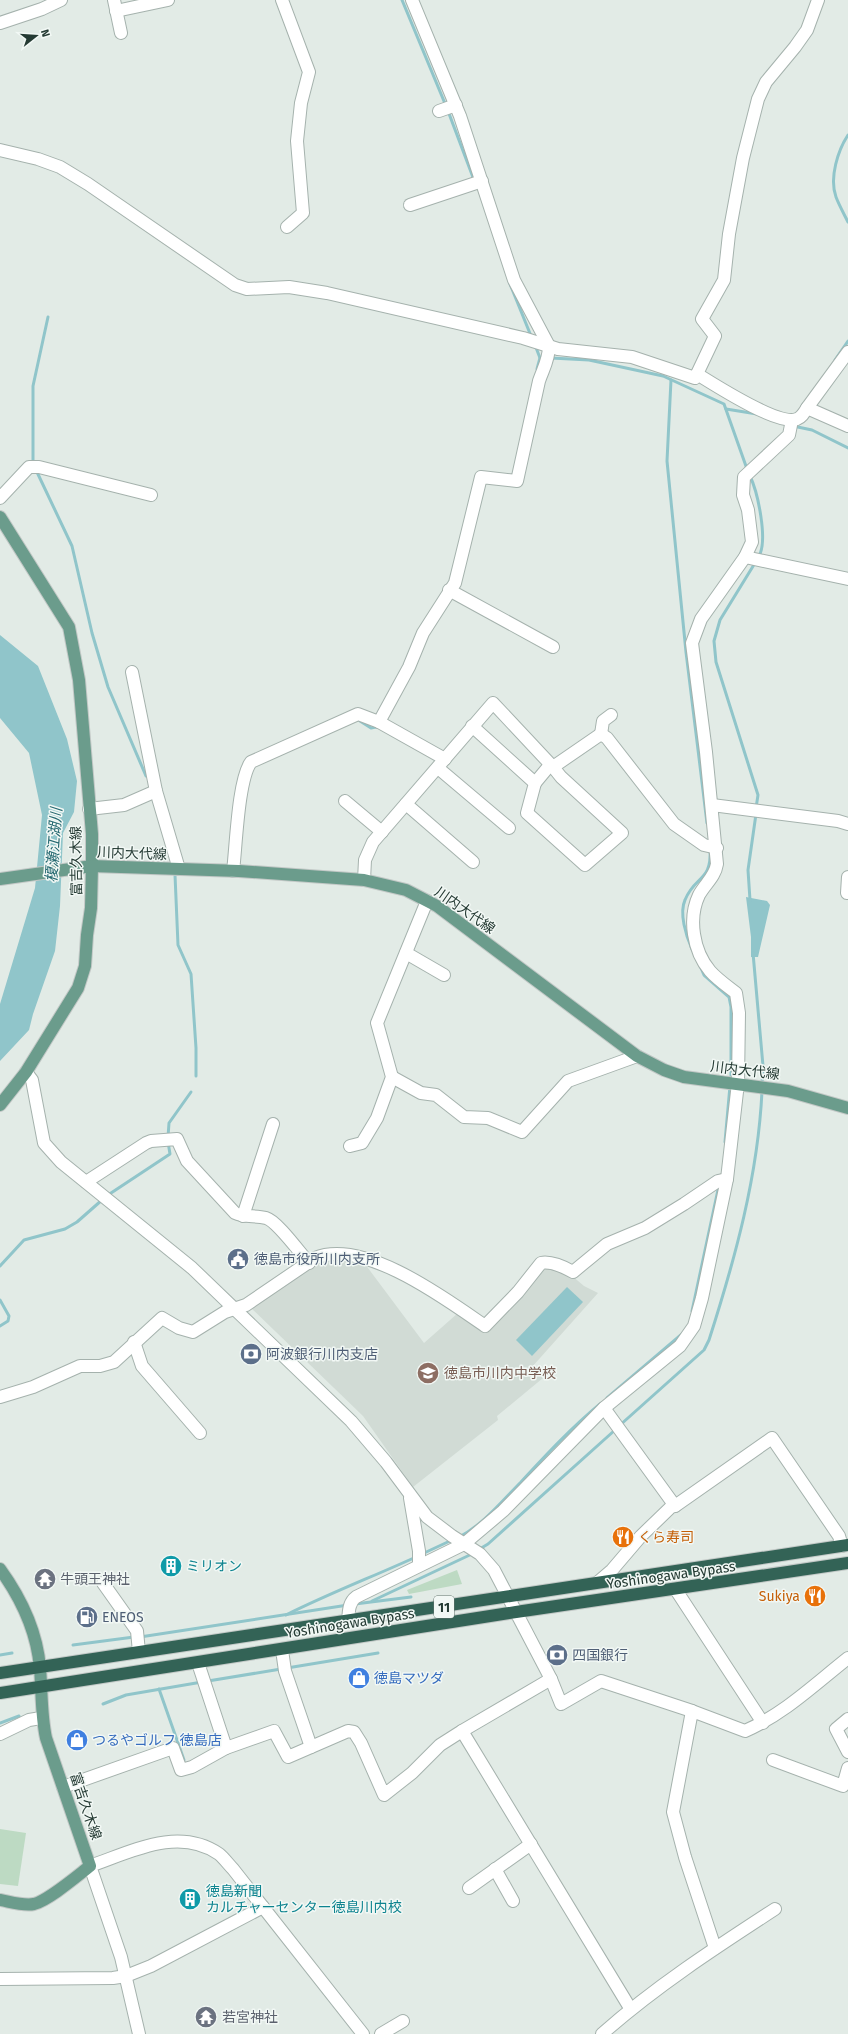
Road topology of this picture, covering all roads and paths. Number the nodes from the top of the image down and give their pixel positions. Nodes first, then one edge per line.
1 (61, 0) edge
2 (168, 0) edge
3 (282, 0) edge
4 (412, 0) edge
5 (818, 0) edge
6 (115, 5) edge
7 (0, 23) edge
8 (121, 33) dead end
9 (456, 105) junction
10 (438, 111) dead end
11 (0, 150) edge
12 (482, 181) junction
13 (410, 205) dead end
14 (287, 227) dead end
15 (543, 349) junction
16 (848, 352) edge
17 (697, 374) junction
18 (807, 408) junction
19 (792, 425) junction
20 (848, 426) edge
21 (151, 495) dead end
22 (0, 498) edge
23 (0, 517) edge
24 (752, 559) junction
25 (848, 579) edge
26 (449, 590) junction
27 (553, 647) dead end
28 (132, 672) dead end
29 (610, 715) dead end
30 (378, 722) junction
31 (472, 726) junction
32 (601, 734) junction
33 (441, 763) junction
34 (552, 766) junction
35 (535, 783) junction
36 (156, 791) junction
37 (346, 801) dead end
38 (406, 804) junction
39 (712, 805) junction
40 (89, 809) junction
41 (848, 824) edge
42 (509, 828) dead end
43 (382, 832) junction
44 (711, 847) junction
45 (473, 862) dead end
46 (92, 866) junction
47 (179, 869) junction
48 (233, 871) junction
49 (848, 877) edge
50 (0, 879) edge
51 (364, 880) junction
52 (847, 893) dead end
53 (427, 901) junction
54 (406, 953) junction
55 (444, 975) dead end
56 (638, 1056) junction
57 (26, 1072) junction
58 (392, 1077) junction
59 (733, 1082) junction
60 (0, 1105) edge
61 (848, 1108) edge
62 (273, 1124) dead end
63 (350, 1146) dead end
64 (723, 1180) junction
65 (86, 1182) junction
66 (243, 1216) junction
67 (308, 1262) junction
68 (234, 1308) junction
69 (134, 1342) junction
70 (0, 1397) edge
71 (604, 1408) junction
72 (200, 1432) dead end
73 (410, 1496) junction
74 (675, 1506) junction
75 (465, 1544) junction
76 (845, 1546) edge
77 (419, 1558) junction
78 (848, 1563) edge
79 (0, 1568) edge
80 (598, 1582) junction
81 (103, 1583) dead end
82 (676, 1590) junction
83 (509, 1597) junction
84 (516, 1612) junction
85 (348, 1622) junction
86 (138, 1642) junction
87 (282, 1650) junction
88 (848, 1658) edge
89 (198, 1663) junction
90 (40, 1667) junction
91 (0, 1673) edge
92 (550, 1679) junction
93 (41, 1688) junction
94 (0, 1693) edge
95 (692, 1711) junction
96 (41, 1718) junction
97 (848, 1719) edge
98 (764, 1723) junction
99 (462, 1731) junction
100 (0, 1734) edge
101 (311, 1747) junction
102 (226, 1748) junction
103 (848, 1752) edge
104 (773, 1760) dead end
105 (848, 1768) edge
106 (63, 1787) junction
107 (531, 1844) junction
108 (90, 1866) junction
109 (495, 1869) junction
110 (469, 1888) dead end
111 (0, 1900) edge
112 (512, 1901) dead end
113 (263, 1907) junction
114 (775, 1909) dead end
115 (715, 1948) junction
116 (126, 1976) junction
117 (0, 1979) edge
118 (630, 2008) junction
119 (404, 2021) dead end
120 (139, 2034) edge
121 (364, 2034) edge
122 (381, 2034) edge
123 (602, 2034) edge

1 - 7 street
2 - 6 street
3 - 14 street
4 - 9 street
5 - 17 street
6 - 8 street
9 - 10 street
9 - 12 street
11 - 15 street
12 - 13 street
12 - 15 street
15 - 17 street
15 - 26 street
16 - 18 street
17 - 19 street
18 - 19 street
18 - 20 street
19 - 24 street
21 - 22 street
23 - 40 main road, 富吉久木線
24 - 25 street
24 - 39 street
26 - 27 street
26 - 30 street
28 - 36 street
29 - 32 street
30 - 33 street
30 - 48 street
31 - 33 street
31 - 34 street
31 - 35 street
32 - 34 street
32 - 44 street
33 - 38 street
33 - 42 street
34 - 35 street
34 - 35 street
36 - 40 street
36 - 47 street
37 - 43 street
38 - 43 street
38 - 45 street
39 - 41 street
39 - 44 street
40 - 46 main road, 富吉久木線
43 - 51 street
44 - 59 street
46 - 47 main road, 川内大代線
46 - 50 main road, 川内大代線
46 - 57 main road, 富吉久木線
47 - 48 main road, 川内大代線
48 - 51 main road, 川内大代線
49 - 52 street
51 - 53 main road, 川内大代線
53 - 54 street
53 - 56 main road, 川内大代線
54 - 55 street
54 - 58 street
56 - 58 street
56 - 59 main road, 川内大代線
57 - 60 main road, 富吉久木線
57 - 65 street
58 - 63 street
59 - 61 main road, 川内大代線
59 - 64 street
62 - 66 street
64 - 67 street
64 - 71 street
65 - 66 street
65 - 68 street
66 - 67 street
67 - 68 street
68 - 69 street
68 - 73 street
69 - 70 street
69 - 72 street
71 - 74 street
71 - 75 street
73 - 75 street
73 - 77 street
74 - 76 street
74 - 80 street
75 - 77 street
75 - 83 street
76 - 80 highway, Yoshinogawa Bypass / 11
77 - 85 street
78 - 82 highway, Yoshinogawa Bypass / 11
79 - 90 main road, 富吉久木線
80 - 83 highway, Yoshinogawa Bypass / 11
81 - 86 street
82 - 84 highway, Yoshinogawa Bypass / 11
82 - 98 street
83 - 84 street
83 - 85 highway, Yoshinogawa Bypass / 11
84 - 87 highway, Yoshinogawa Bypass / 11
84 - 92 street
85 - 86 highway, Yoshinogawa Bypass / 11
86 - 90 highway, Yoshinogawa Bypass / 11
87 - 89 highway, Yoshinogawa Bypass / 11
87 - 101 street
88 - 98 street
89 - 93 highway, Yoshinogawa Bypass / 11
89 - 102 street
90 - 91 highway, Yoshinogawa Bypass / 11
90 - 93 main road, 富吉久木線
92 - 95 street
92 - 99 street
93 - 94 highway, Yoshinogawa Bypass / 11
93 - 96 main road, 富吉久木線
95 - 98 street
95 - 115 street
96 - 100 street
96 - 106 main road, 富吉久木線
97 - 103 street
99 - 101 street
99 - 107 street
101 - 102 street
102 - 106 street
104 - 105 street
106 - 108 main road, 富吉久木線
107 - 109 street
107 - 118 street
108 - 111 main road
108 - 113 street
108 - 116 street
109 - 110 street
109 - 112 street
113 - 116 street
113 - 121 street
114 - 115 street
115 - 118 street
116 - 117 street
116 - 120 street
118 - 123 street
119 - 122 street

